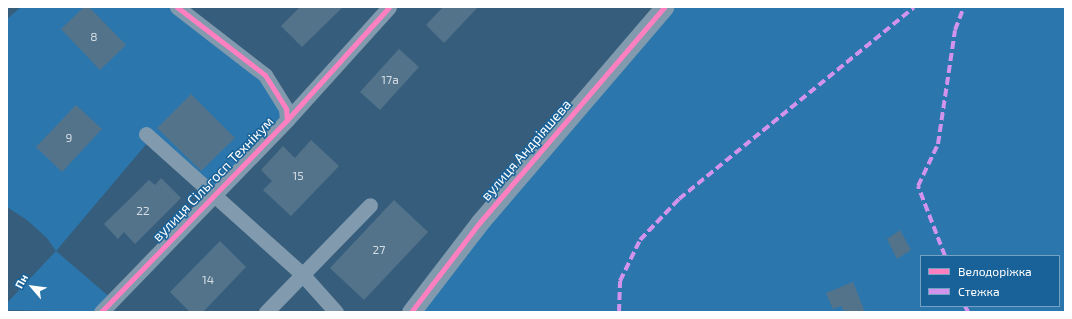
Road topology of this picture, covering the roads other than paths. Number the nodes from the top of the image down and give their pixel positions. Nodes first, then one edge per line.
1 (177, 7) edge
2 (388, 7) edge
3 (664, 7) edge
4 (287, 120) junction
5 (146, 134) dead end
6 (214, 196) junction
7 (370, 205) dead end
8 (302, 274) junction
9 (101, 312) edge
10 (266, 312) edge
11 (336, 312) edge
12 (411, 312) edge

1 - 4 street
2 - 4 street, вулиця Сільгосп Технікум
3 - 12 street, вулиця Андріяшева
4 - 6 street, вулиця Сільгосп Технікум
5 - 6 street
6 - 8 street
6 - 9 street, вулиця Сільгосп Технікум
7 - 8 street
8 - 10 street
8 - 11 street

